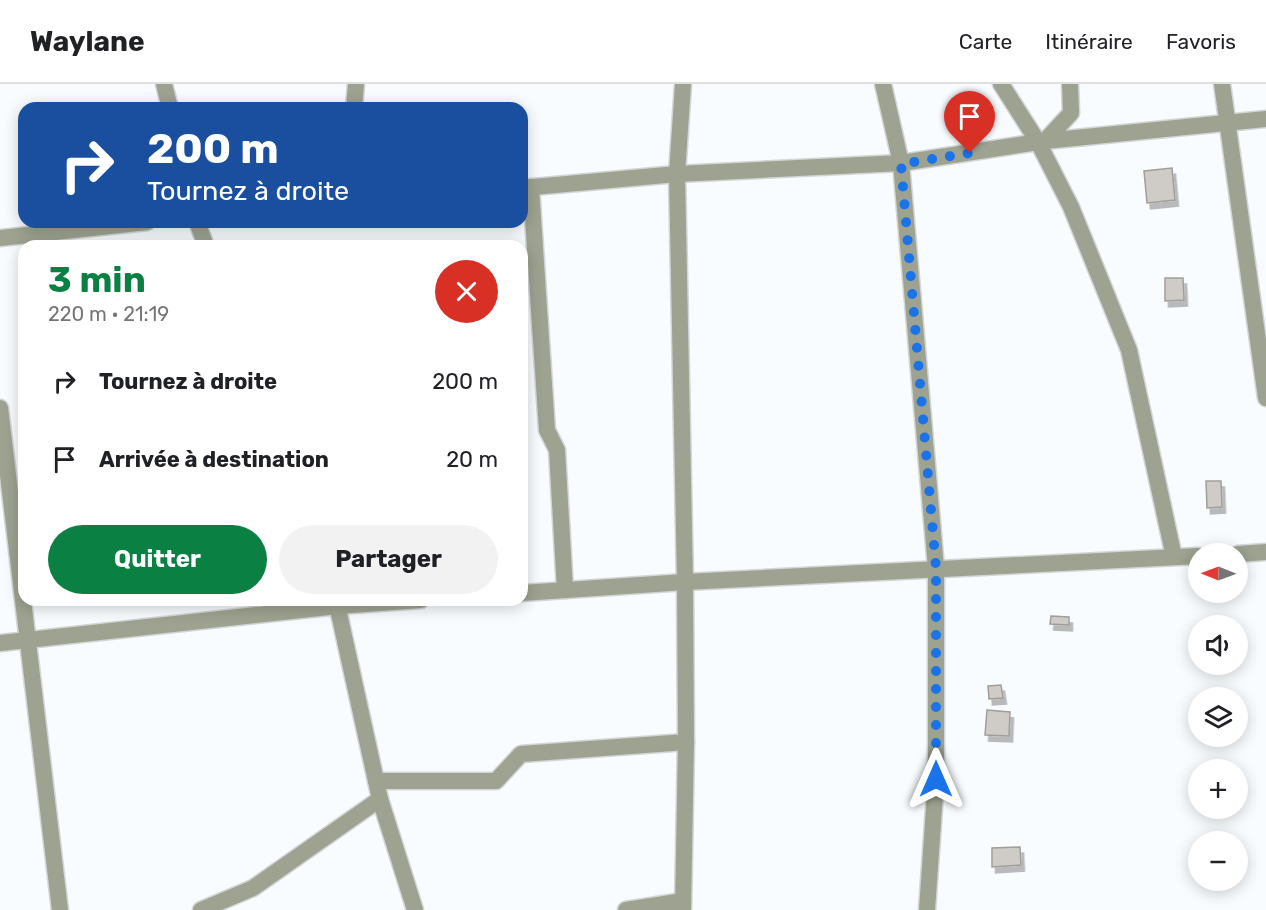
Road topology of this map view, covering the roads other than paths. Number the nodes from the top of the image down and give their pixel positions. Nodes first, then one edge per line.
1 (164, 84) edge
2 (356, 84) edge
3 (683, 84) edge
4 (883, 84) edge
5 (1001, 84) edge
6 (1070, 84) edge
7 (1222, 84) edge
8 (168, 102) edge
9 (354, 102) edge
10 (1266, 119) edge
11 (1229, 122) junction
12 (1042, 141) junction
13 (901, 164) junction
14 (677, 174) junction
15 (528, 187) edge
16 (528, 210) edge
17 (88, 228) edge
18 (0, 237) edge
19 (1266, 398) edge
20 (0, 408) edge
21 (1266, 552) edge
22 (1248, 553) edge
23 (1188, 556) edge
24 (1174, 557) junction
25 (18, 563) edge
26 (936, 569) junction
27 (685, 582) junction
28 (565, 590) junction
29 (528, 593) edge
30 (23, 606) edge
31 (312, 606) edge
32 (338, 606) edge
33 (27, 640) junction
34 (0, 643) edge
35 (686, 742) junction
36 (376, 782) junction
37 (380, 799) junction
38 (683, 905) edge
39 (931, 907) edge
40 (60, 910) edge
41 (201, 910) edge
42 (415, 910) edge
43 (626, 910) edge

1 - 8 street
2 - 9 street
3 - 14 street
4 - 13 street
5 - 12 street
6 - 12 street
7 - 11 street
10 - 11 street
11 - 12 street
11 - 19 street
12 - 13 street
12 - 24 street
13 - 14 street
13 - 26 street
14 - 15 street
14 - 27 street
16 - 28 street
17 - 18 street
20 - 25 street
21 - 22 street
23 - 24 street
24 - 26 street
26 - 27 street
26 - 39 street
27 - 28 street
27 - 35 street
28 - 29 street
30 - 33 street
31 - 33 street
32 - 36 street
33 - 34 street
33 - 40 street
35 - 36 street
35 - 38 street
36 - 37 street
37 - 41 street
37 - 42 street
38 - 43 street

